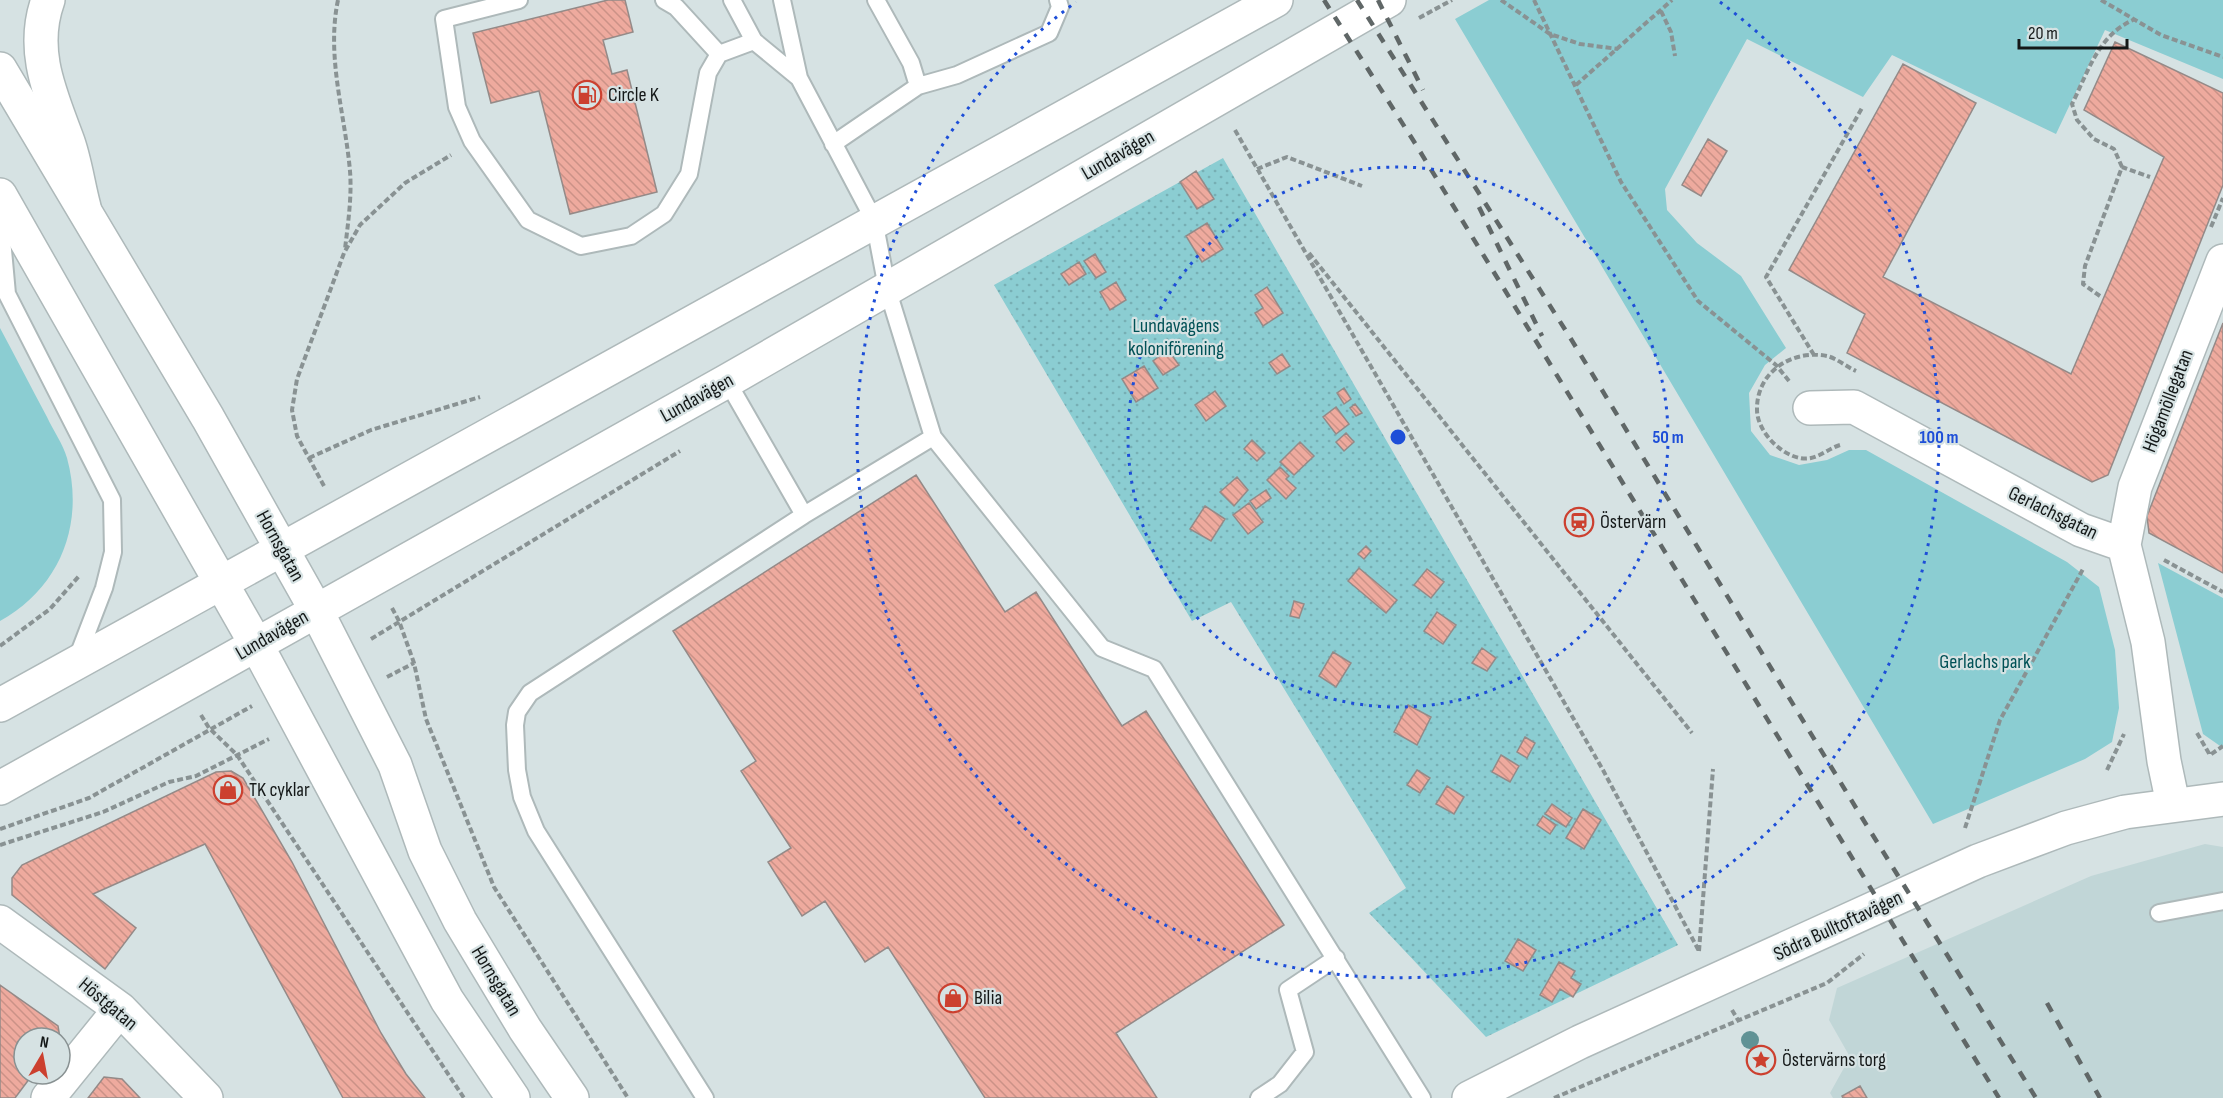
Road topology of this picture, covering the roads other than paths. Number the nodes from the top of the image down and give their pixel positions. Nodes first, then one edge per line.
1 (48, 0) edge
2 (519, 0) edge
3 (664, 0) edge
4 (732, 0) edge
5 (876, 0) edge
6 (1058, 0) edge
7 (1276, 0) edge
8 (1389, 0) edge
9 (783, 5) edge
10 (754, 41) junction
11 (719, 54) junction
12 (0, 69) edge
13 (799, 78) junction
14 (918, 86) junction
15 (833, 144) junction
16 (0, 195) edge
17 (84, 207) junction
18 (0, 217) edge
19 (874, 220) junction
20 (2223, 261) edge
21 (886, 288) junction
22 (727, 381) junction
23 (1810, 408) road end
24 (933, 437) junction
25 (804, 515) junction
26 (2124, 545) junction
27 (282, 549) junction
28 (222, 583) junction
29 (316, 610) junction
30 (256, 644) junction
31 (74, 664) junction
32 (0, 705) edge
33 (0, 788) edge
34 (2223, 799) edge
35 (2173, 804) junction
36 (2223, 901) edge
37 (2159, 913) dead end
38 (0, 922) edge
39 (1336, 958) junction
40 (120, 1009) junction
41 (48, 1098) edge
42 (206, 1098) edge
43 (513, 1098) edge
44 (572, 1098) edge
45 (705, 1098) edge
46 (1259, 1098) edge
47 (1422, 1098) edge
48 (1469, 1098) edge

1 - 17 main road
2 - 11 lane
3 - 11 lane
4 - 10 lane
5 - 14 lane
6 - 14 lane
7 - 19 main road
8 - 21 main road, Lundavägen
9 - 13 lane
10 - 11 lane
10 - 13 lane
12 - 17 main road, Hornsgatan
13 - 15 lane
14 - 15 lane
15 - 19 lane
16 - 28 main road
17 - 27 main road, Hornsgatan
18 - 31 lane
19 - 21 lane
19 - 27 main road
20 - 26 main road, Högamöllegatan
21 - 22 main road, Lundavägen
21 - 24 lane
22 - 25 lane
22 - 29 main road, Lundavägen
23 - 26 main road, Gerlachsgatan
24 - 25 lane
24 - 39 lane
25 - 45 lane
26 - 35 main road
27 - 28 main road
27 - 29 main road, Hornsgatan
28 - 30 main road
28 - 31 main road
29 - 30 main road, Lundavägen
29 - 44 main road, Hornsgatan
30 - 33 main road, Lundavägen
30 - 43 main road
31 - 32 main road
34 - 35 main road, Södra Bulltoftavägen
35 - 48 main road, Södra Bulltoftavägen
36 - 37 lane
38 - 40 main road, Höstgatan
39 - 46 lane
39 - 47 lane
40 - 41 main road
40 - 42 main road, Höstgatan

